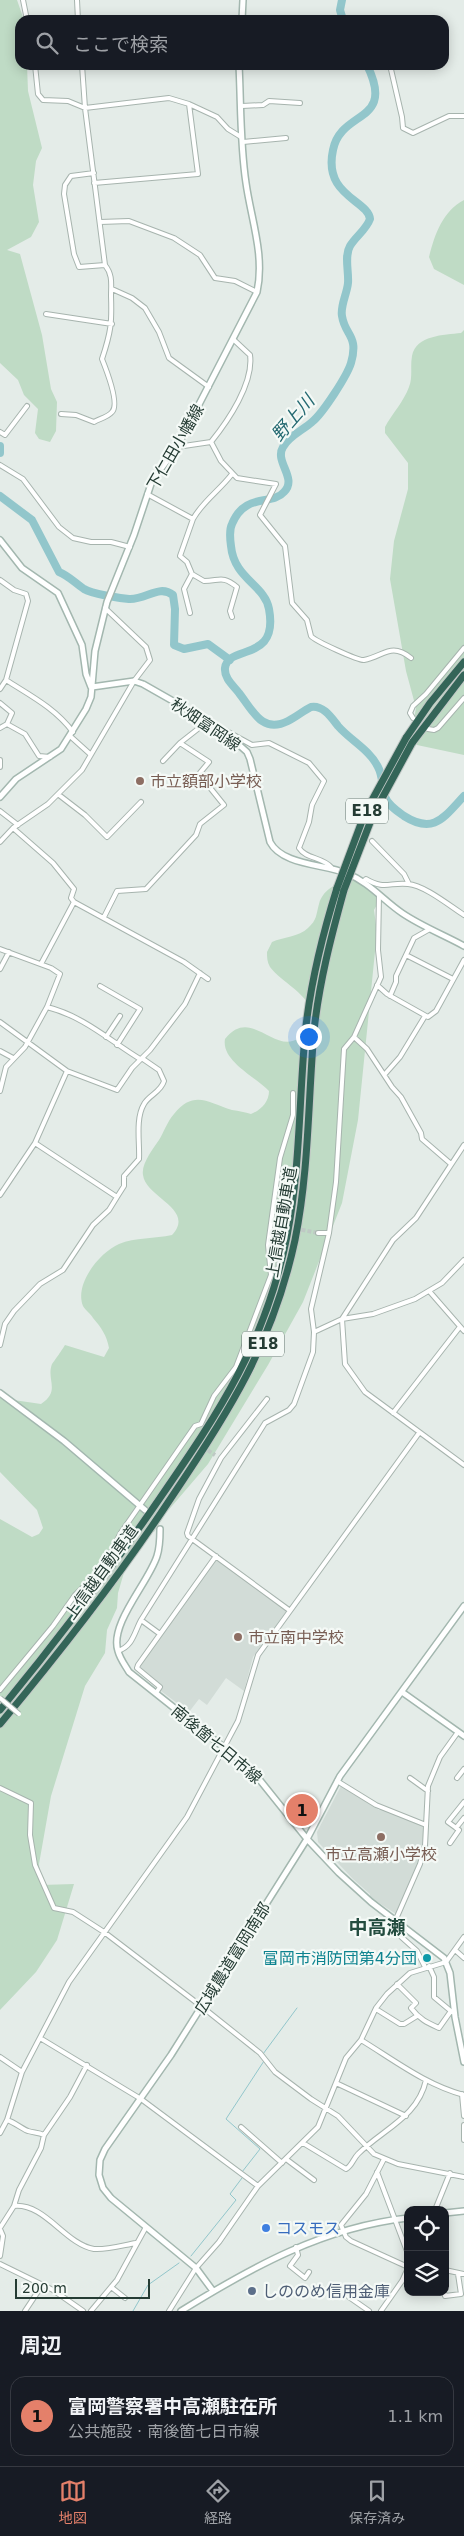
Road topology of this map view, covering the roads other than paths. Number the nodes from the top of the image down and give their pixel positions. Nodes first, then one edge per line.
1 (23, 0) edge
2 (77, 0) edge
3 (243, 0) edge
4 (26, 15) edge
5 (78, 15) edge
6 (242, 15) edge
7 (35, 70) edge
8 (82, 70) edge
9 (239, 70) edge
10 (391, 70) edge
11 (300, 103) dead end
12 (189, 104) junction
13 (242, 106) junction
14 (85, 108) junction
15 (464, 116) edge
16 (286, 138) dead end
17 (242, 140) junction
18 (94, 173) junction
19 (94, 183) junction
20 (100, 222) junction
21 (105, 265) junction
22 (112, 289) junction
23 (257, 292) junction
24 (46, 314) dead end
25 (112, 324) junction
26 (234, 340) junction
27 (209, 387) junction
28 (27, 406) dead end
29 (61, 414) dead end
30 (0, 432) edge
31 (211, 442) junction
32 (177, 447) junction
33 (0, 465) edge
34 (232, 474) junction
35 (148, 494) junction
36 (193, 519) junction
37 (0, 540) edge
38 (130, 547) junction
39 (192, 574) junction
40 (0, 580) edge
41 (106, 605) junction
42 (190, 613) dead end
43 (232, 617) dead end
44 (464, 648) edge
45 (411, 658) dead end
46 (464, 662) edge
47 (464, 675) edge
48 (6, 680) junction
49 (134, 681) junction
50 (92, 687) junction
51 (0, 689) edge
52 (464, 698) edge
53 (0, 703) edge
54 (413, 718) dead end
55 (208, 721) junction
56 (7, 724) junction
57 (0, 728) edge
58 (428, 730) dead end
59 (72, 734) junction
60 (180, 743) junction
61 (90, 754) junction
62 (52, 756) junction
63 (0, 760) edge
64 (163, 761) dead end
65 (0, 766) edge
66 (59, 795) junction
67 (0, 797) edge
68 (141, 802) dead end
69 (0, 810) edge
70 (18, 825) junction
71 (13, 828) junction
72 (0, 842) edge
73 (372, 842) dead end
74 (331, 867) junction
75 (364, 882) junction
76 (409, 884) junction
77 (380, 895) junction
78 (74, 902) junction
79 (464, 915) edge
80 (104, 917) junction
81 (430, 928) junction
82 (464, 946) edge
83 (0, 949) edge
84 (9, 952) junction
85 (406, 955) junction
86 (464, 960) edge
87 (41, 964) junction
88 (0, 969) edge
89 (200, 973) junction
90 (208, 979) dead end
91 (454, 979) junction
92 (100, 986) dead end
93 (377, 986) junction
94 (390, 996) junction
95 (46, 1007) junction
96 (120, 1016) dead end
97 (425, 1016) junction
98 (0, 1022) edge
99 (106, 1037) junction
100 (354, 1037) junction
101 (28, 1041) junction
102 (117, 1045) junction
103 (0, 1051) edge
104 (13, 1058) junction
105 (141, 1059) junction
106 (67, 1071) junction
107 (385, 1074) junction
108 (0, 1091) edge
109 (293, 1093) dead end
110 (35, 1143) junction
111 (464, 1145) edge
112 (451, 1164) junction
113 (0, 1195) edge
114 (117, 1197) junction
115 (272, 1225) junction
116 (278, 1225) tunnel mouth
117 (318, 1233) tunnel mouth
118 (329, 1233) junction
119 (464, 1260) edge
120 (430, 1292) junction
121 (342, 1318) junction
122 (459, 1328) junction
123 (464, 1331) edge
124 (314, 1332) junction
125 (0, 1345) edge
126 (0, 1393) edge
127 (267, 1399) dead end
128 (393, 1413) junction
129 (419, 1433) junction
130 (216, 1455) tunnel mouth
131 (221, 1458) junction
132 (464, 1465) edge
133 (140, 1505) junction
134 (145, 1510) dead end
135 (160, 1529) dead end
136 (191, 1538) junction
137 (216, 1556) junction
138 (464, 1606) edge
139 (289, 1610) junction
140 (141, 1620) junction
141 (160, 1634) junction
142 (118, 1651) junction
143 (0, 1690) edge
144 (402, 1692) junction
145 (156, 1693) junction
146 (0, 1698) edge
147 (0, 1710) edge
148 (19, 1714) dead end
149 (0, 1724) edge
150 (458, 1732) junction
151 (464, 1736) edge
152 (224, 1746) junction
153 (464, 1769) edge
154 (410, 1778) dead end
155 (457, 1778) dead end
156 (337, 1781) junction
157 (0, 1788) edge
158 (428, 1791) junction
159 (464, 1802) edge
160 (464, 1818) edge
161 (426, 1825) junction
162 (456, 1828) junction
163 (307, 1840) junction
164 (450, 1843) dead end
165 (397, 1920) junction
166 (104, 1932) junction
167 (464, 1937) edge
168 (455, 1950) junction
169 (464, 1958) edge
170 (446, 1962) junction
171 (427, 1967) junction
172 (397, 1984) junction
173 (201, 2006) junction
174 (376, 2009) junction
175 (453, 2013) junction
176 (417, 2016) junction
177 (40, 2038) junction
178 (361, 2040) junction
179 (0, 2057) edge
180 (464, 2062) edge
181 (86, 2065) junction
182 (22, 2072) junction
183 (426, 2080) junction
184 (336, 2083) junction
185 (463, 2095) edge
186 (141, 2099) junction
187 (327, 2107) junction
188 (407, 2116) junction
189 (464, 2116) edge
190 (7, 2120) junction
191 (464, 2125) edge
192 (241, 2127) dead end
193 (0, 2133) edge
194 (44, 2135) junction
195 (464, 2140) edge
196 (303, 2143) junction
197 (365, 2148) junction
198 (384, 2159) junction
199 (284, 2161) junction
200 (377, 2172) junction
201 (450, 2173) junction
202 (464, 2177) edge
203 (314, 2180) dead end
204 (258, 2186) junction
205 (14, 2206) junction
206 (437, 2206) edge
207 (464, 2211) edge
208 (449, 2213) edge
209 (404, 2218) edge
210 (393, 2219) junction
211 (146, 2226) junction
212 (0, 2228) edge
213 (343, 2230) junction
214 (136, 2243) junction
215 (296, 2247) junction
216 (407, 2251) edge
217 (0, 2256) edge
218 (0, 2264) edge
219 (404, 2266) edge
220 (196, 2268) junction
221 (449, 2271) edge
222 (309, 2272) dead end
223 (458, 2274) junction
224 (464, 2274) edge
225 (404, 2276) edge
226 (41, 2287) junction
227 (111, 2287) junction
228 (213, 2291) junction
229 (449, 2296) edge
230 (125, 2298) dead end
231 (349, 2298) dead end
232 (25, 2311) edge
233 (83, 2311) edge
234 (91, 2311) edge
235 (169, 2311) edge
236 (181, 2311) edge
237 (369, 2311) edge
238 (381, 2311) edge

1 - 4 street
2 - 5 street
3 - 6 main road
7 - 14 street
8 - 14 street
9 - 13 main road, 下仁田小幡線
10 - 15 street
11 - 13 street
12 - 14 street
12 - 17 street
12 - 19 street
13 - 17 main road, 下仁田小幡線
14 - 18 street
16 - 17 street
17 - 23 main road, 下仁田小幡線
18 - 19 street
18 - 21 street
19 - 20 street
20 - 21 street
20 - 23 street
21 - 22 street
22 - 25 street
22 - 27 street
23 - 26 main road, 下仁田小幡線
24 - 25 street
25 - 29 street
26 - 27 main road, 下仁田小幡線
26 - 31 street
27 - 32 main road, 下仁田小幡線
28 - 30 street
31 - 32 street
31 - 34 street
32 - 35 main road, 下仁田小幡線
33 - 38 street
34 - 36 street
34 - 45 street
35 - 36 street
35 - 38 main road, 下仁田小幡線
36 - 39 street
37 - 50 main road
38 - 41 main road, 下仁田小幡線
39 - 42 street
39 - 43 street
40 - 48 street
41 - 49 street
41 - 50 main road, 下仁田小幡線
44 - 54 street
46 - 147 highway, 上信越自動車道 / E18, bridge
47 - 149 highway, 上信越自動車道 / E18, bridge
48 - 51 street
48 - 59 street
49 - 50 main road
49 - 55 main road, 秋畑富岡線
49 - 61 street
50 - 59 main road, 下仁田小幡線
52 - 58 street
53 - 56 street
55 - 60 street
55 - 74 main road, 秋畑富岡線
55 - 74 street
56 - 57 street
56 - 62 street
59 - 61 street
59 - 62 main road, 下仁田小幡線
60 - 64 street
60 - 80 street
61 - 66 street
62 - 67 main road, 下仁田小幡線
63 - 65 street
66 - 68 street
66 - 70 street
69 - 70 street
70 - 71 street
71 - 72 street
71 - 78 street
73 - 76 street
74 - 75 main road, 秋畑富岡線
75 - 76 street
75 - 77 main road, 秋畑富岡線
76 - 79 street
77 - 81 main road, 秋畑富岡線
77 - 93 street
78 - 80 street
78 - 87 street
80 - 89 street
81 - 82 main road, 秋畑富岡線
81 - 85 street
83 - 84 street
84 - 87 street
84 - 88 street
85 - 91 street
85 - 94 street
86 - 91 street
87 - 95 street
89 - 90 street
89 - 105 street
91 - 97 street
92 - 102 street
93 - 94 street
93 - 100 street
94 - 97 street
95 - 99 street
95 - 101 street
96 - 99 street
97 - 107 street
98 - 101 street
99 - 102 street
100 - 107 street
100 - 118 street
101 - 104 street
101 - 106 street
102 - 105 street
103 - 104 street
104 - 108 street
105 - 106 street
105 - 114 street
106 - 110 street
107 - 112 street
109 - 115 street
110 - 113 street
110 - 114 street
111 - 112 street
112 - 121 street
114 - 125 street
115 - 116 street
115 - 133 street
117 - 118 street
118 - 124 street
119 - 120 street
120 - 121 street
120 - 122 street
121 - 124 street
121 - 128 street
122 - 123 street
122 - 128 street
124 - 136 street
126 - 133 main road
127 - 131 street
128 - 129 street
129 - 132 street
129 - 139 street
130 - 131 street
131 - 136 street
133 - 134 main road
133 - 143 street
135 - 142 main road
136 - 137 street
136 - 140 street
137 - 139 street
137 - 141 street
138 - 144 main road, 広域農道富岡南部
139 - 152 street
140 - 141 street
140 - 142 street
141 - 145 street
142 - 145 main road, 南後箇七日市線
144 - 150 main road
144 - 156 main road, 広域農道富岡南部
145 - 152 main road, 南後箇七日市線
146 - 148 street, bridge
150 - 151 main road
150 - 158 street
152 - 163 main road, 南後箇七日市線
152 - 166 street
153 - 155 street
154 - 158 street
156 - 161 street
156 - 163 main road, 広域農道富岡南部
157 - 166 street
158 - 161 street
159 - 162 street
160 - 162 street
161 - 165 street
162 - 164 street
163 - 165 main road, 南後箇七日市線
163 - 173 main road, 広域農道富岡南部
165 - 170 main road, 南後箇七日市線
165 - 171 street
166 - 173 street
166 - 177 street
167 - 168 street
168 - 169 street
168 - 170 street
170 - 171 street
170 - 175 main road
171 - 172 street
171 - 175 street
172 - 174 street
172 - 176 street
173 - 186 main road, 広域農道富岡南部
173 - 187 street
174 - 176 street
174 - 178 street
175 - 176 street
175 - 180 main road
177 - 181 street
177 - 182 street
178 - 183 street
178 - 184 street
179 - 182 street
181 - 186 street
181 - 194 street
182 - 190 street
183 - 185 street
183 - 188 street
184 - 187 street
184 - 188 street
185 - 189 street
186 - 204 street
186 - 211 main road, 広域農道富岡南部
187 - 196 street
187 - 197 street
188 - 197 street
190 - 193 street
190 - 194 street
191 - 195 street
192 - 199 street
194 - 205 street
196 - 197 street
196 - 199 street
197 - 198 street
198 - 200 street
198 - 201 street
199 - 203 street
199 - 204 street
200 - 210 street
200 - 213 street
201 - 202 street
201 - 206 street
204 - 220 street
205 - 212 street
205 - 214 street
207 - 208 main road
209 - 210 main road
210 - 213 main road
210 - 216 street
211 - 214 street
211 - 220 main road, 広域農道富岡南部
212 - 217 street
213 - 215 main road
213 - 219 street
214 - 227 street
215 - 222 street
215 - 228 main road
218 - 226 street
220 - 228 main road, 広域農道富岡南部
220 - 235 street
221 - 223 street
223 - 224 street
223 - 229 street
225 - 238 street
226 - 232 street
226 - 233 street
227 - 230 street
227 - 234 street
228 - 236 main road
231 - 237 street

